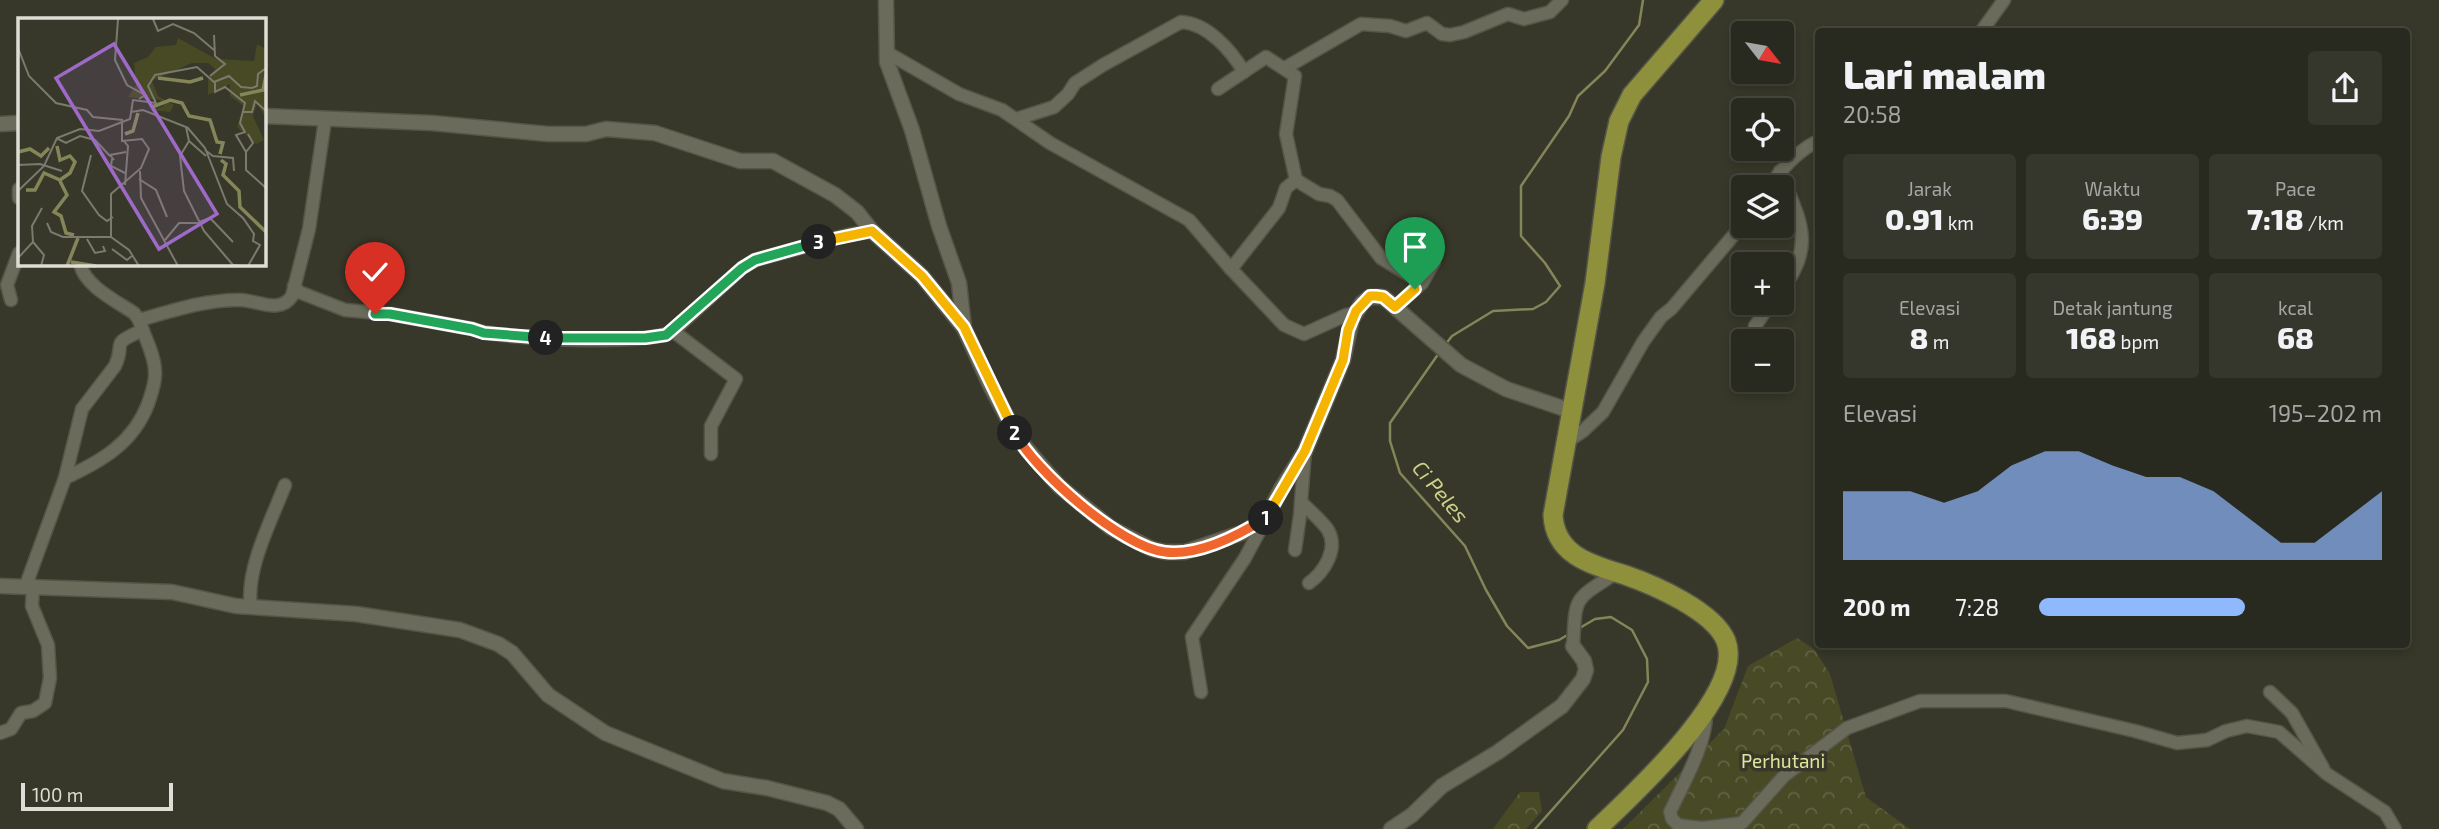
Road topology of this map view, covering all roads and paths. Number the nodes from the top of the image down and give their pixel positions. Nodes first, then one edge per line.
1 (886, 0) edge
2 (1562, 0) edge
3 (1714, 0) edge
4 (2004, 0) edge
5 (1984, 28) edge
6 (886, 52) junction
7 (1285, 68) junction
8 (1244, 72) junction
9 (1219, 89) dead end
10 (266, 116) edge
11 (1016, 119) junction
12 (325, 120) junction
13 (0, 124) edge
14 (18, 124) edge
15 (1815, 142) edge
16 (1780, 171) junction
17 (1777, 175) edge
18 (1296, 180) junction
19 (872, 231) junction
20 (1731, 238) edge
21 (18, 256) edge
22 (1434, 262) dead end
23 (80, 266) edge
24 (1231, 268) junction
25 (1794, 273) edge
26 (1422, 283) junction
27 (294, 286) junction
28 (11, 300) dead end
29 (1395, 307) junction
30 (1355, 314) junction
31 (1763, 315) edge
32 (141, 325) junction
33 (1755, 326) dead end
34 (964, 327) junction
35 (673, 331) junction
36 (1572, 405) junction
37 (1583, 431) junction
38 (1565, 443) junction
39 (1305, 451) junction
40 (711, 454) dead end
41 (65, 478) junction
42 (285, 485) dead end
43 (1301, 502) junction
44 (1267, 517) junction
45 (1295, 550) dead end
46 (1616, 573) junction
47 (1309, 583) dead end
48 (30, 585) junction
49 (0, 586) edge
50 (250, 607) junction
51 (1573, 646) joint
52 (1201, 692) dead end
53 (2270, 692) dead end
54 (1706, 708) junction
55 (0, 733) edge
56 (2327, 774) junction
57 (856, 829) edge
58 (1391, 829) edge
59 (1597, 829) edge
60 (2395, 829) edge

1 - 6 street
2 - 7 street
3 - 36 highway
4 - 5 street
6 - 11 street
6 - 34 street
7 - 8 street
7 - 18 street
8 - 9 street
8 - 11 street
10 - 12 street
11 - 24 street
12 - 19 street
12 - 27 street
13 - 14 street
15 - 16 street
16 - 17 street
16 - 25 street
18 - 24 street
18 - 26 street
19 - 34 street
19 - 35 street
20 - 37 street
21 - 28 street
22 - 26 street
23 - 32 street
24 - 30 street
26 - 29 street
27 - 32 street
27 - 35 street
29 - 30 street
29 - 36 street
30 - 39 street
31 - 33 street
32 - 41 street
32 - 41 street
34 - 44 street
35 - 40 street
36 - 37 street
36 - 38 highway
37 - 38 street
38 - 46 highway
39 - 43 street
39 - 44 street
41 - 48 street
42 - 50 street
43 - 45 street
43 - 47 street
44 - 52 street
46 - 51 street
46 - 54 highway
48 - 49 street
48 - 50 street
48 - 55 street
50 - 57 street
51 - 58 street
53 - 56 street
54 - 56 street
54 - 59 highway
56 - 60 street

